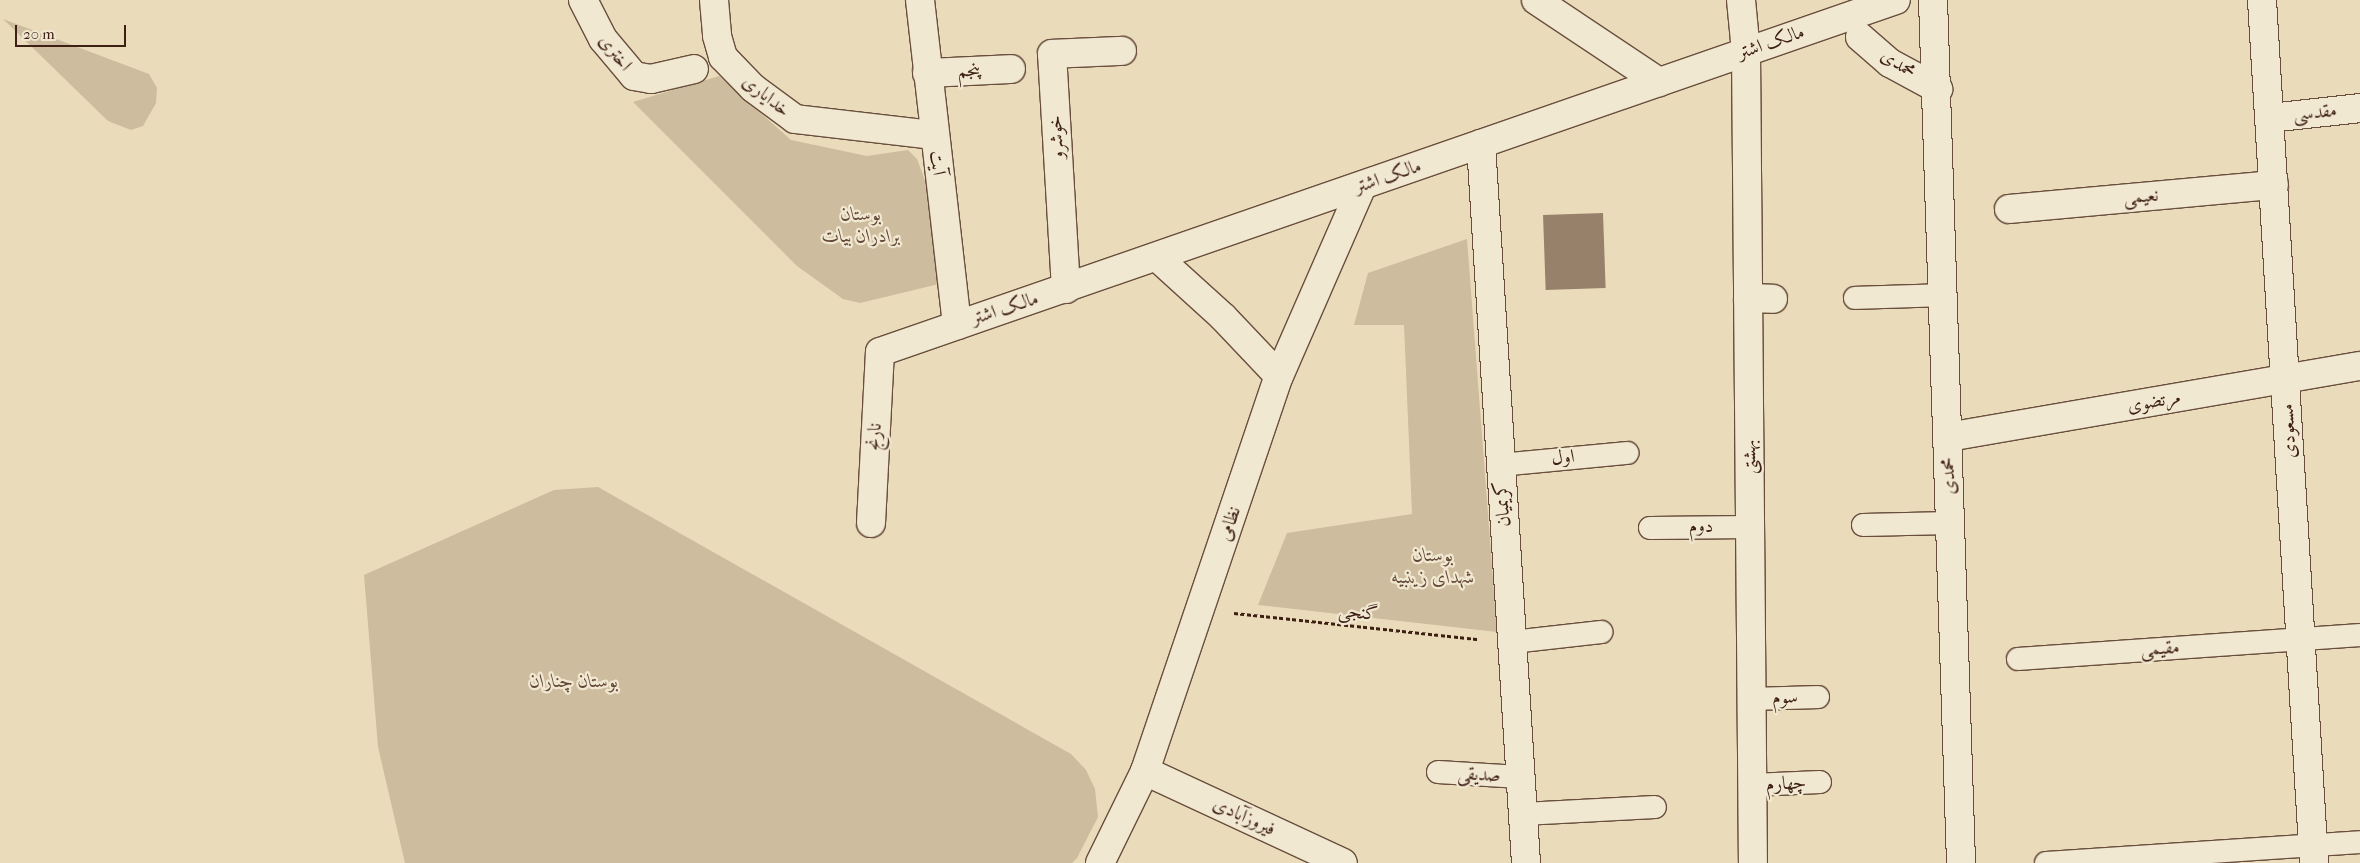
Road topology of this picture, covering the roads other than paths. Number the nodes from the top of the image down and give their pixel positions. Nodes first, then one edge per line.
1 (583, 0) edge
2 (714, 0) edge
3 (920, 0) edge
4 (1536, 0) edge
5 (1740, 0) edge
6 (1933, 0) edge
7 (2262, 0) edge
8 (1892, 1) edge
9 (1860, 37) dead end
10 (1122, 51) dead end
11 (1746, 52) junction
12 (694, 68) dead end
13 (1011, 69) dead end
14 (927, 73) junction
15 (1659, 82) junction
16 (1938, 89) junction
17 (2360, 108) edge
18 (2270, 118) junction
19 (934, 135) junction
20 (1481, 144) junction
21 (2274, 185) junction
22 (1362, 186) junction
23 (2009, 209) dead end
24 (1158, 258) junction
25 (1066, 289) junction
26 (1944, 295) junction
27 (1855, 298) dead end
28 (957, 325) junction
29 (880, 352) joint
30 (2360, 366) edge
31 (1279, 376) junction
32 (2286, 379) junction
33 (1948, 437) junction
34 (1627, 453) dead end
35 (1500, 465) junction
36 (871, 523) dead end
37 (1950, 523) junction
38 (1863, 525) dead end
39 (1751, 527) junction
40 (1650, 528) dead end
41 (1601, 632) dead end
42 (2360, 635) edge
43 (2301, 639) junction
44 (1512, 642) junction
45 (2018, 659) dead end
46 (1818, 697) dead end
47 (1752, 699) junction
48 (1145, 771) junction
49 (1438, 772) dead end
50 (1520, 777) junction
51 (1820, 782) dead end
52 (1752, 785) junction
53 (1655, 807) dead end
54 (1523, 814) junction
55 (2360, 842) edge
56 (2314, 854) edge
57 (1100, 863) edge
58 (1343, 863) edge
59 (1526, 863) edge
60 (1753, 863) edge
61 (1961, 863) edge
62 (2046, 863) edge

1 - 12 street, اختری
2 - 19 street, خدایاری
3 - 14 street, آیت
4 - 15 street
5 - 11 street, بهشتی
6 - 16 street, محمدی
7 - 18 street, مسعودی
8 - 11 street, مالک اشتر
9 - 16 street, محمدی
10 - 25 street, خوشرو
11 - 15 street, مالک اشتر
11 - 39 street, بهشتی
13 - 14 street, پنجم
14 - 19 street, آیت
15 - 20 street, مالک اشتر
16 - 26 street, محمدی
17 - 18 street, مقدسی
18 - 21 street, مسعودی
19 - 28 street, آیت
20 - 22 street, مالک اشتر
20 - 35 street, کریمیان
21 - 23 street, نعیمی
21 - 32 street, مسعودی
22 - 24 street, مالک اشتر
22 - 31 street, نظامی
24 - 25 street, مالک اشتر
24 - 31 street
25 - 28 street, مالک اشتر
26 - 27 lane
26 - 33 street, محمدی
28 - 29 street, مالک اشتر
29 - 36 street, نارنج
30 - 32 street, مرتضوی
31 - 48 street, نظامی
32 - 33 street, مرتضوی
32 - 43 street, مسعودی
33 - 37 street, محمدی
34 - 35 lane, اول
35 - 44 street, کریمیان
37 - 38 lane
37 - 61 street, محمدی
39 - 40 lane, دوم
39 - 47 street, بهشتی
41 - 44 lane
42 - 43 lane, مقیمی
43 - 45 lane, مقیمی
43 - 56 street, مسعودی
44 - 50 street, کریمیان
46 - 47 lane, سوم
47 - 52 street, بهشتی
48 - 57 street, نظامی
48 - 58 street, فیروزآبادی
49 - 50 lane, صدیقی
50 - 54 street, کریمیان
51 - 52 lane, چهارم
52 - 60 street, بهشتی
53 - 54 lane
54 - 59 street, کریمیان
55 - 56 lane
56 - 62 lane

